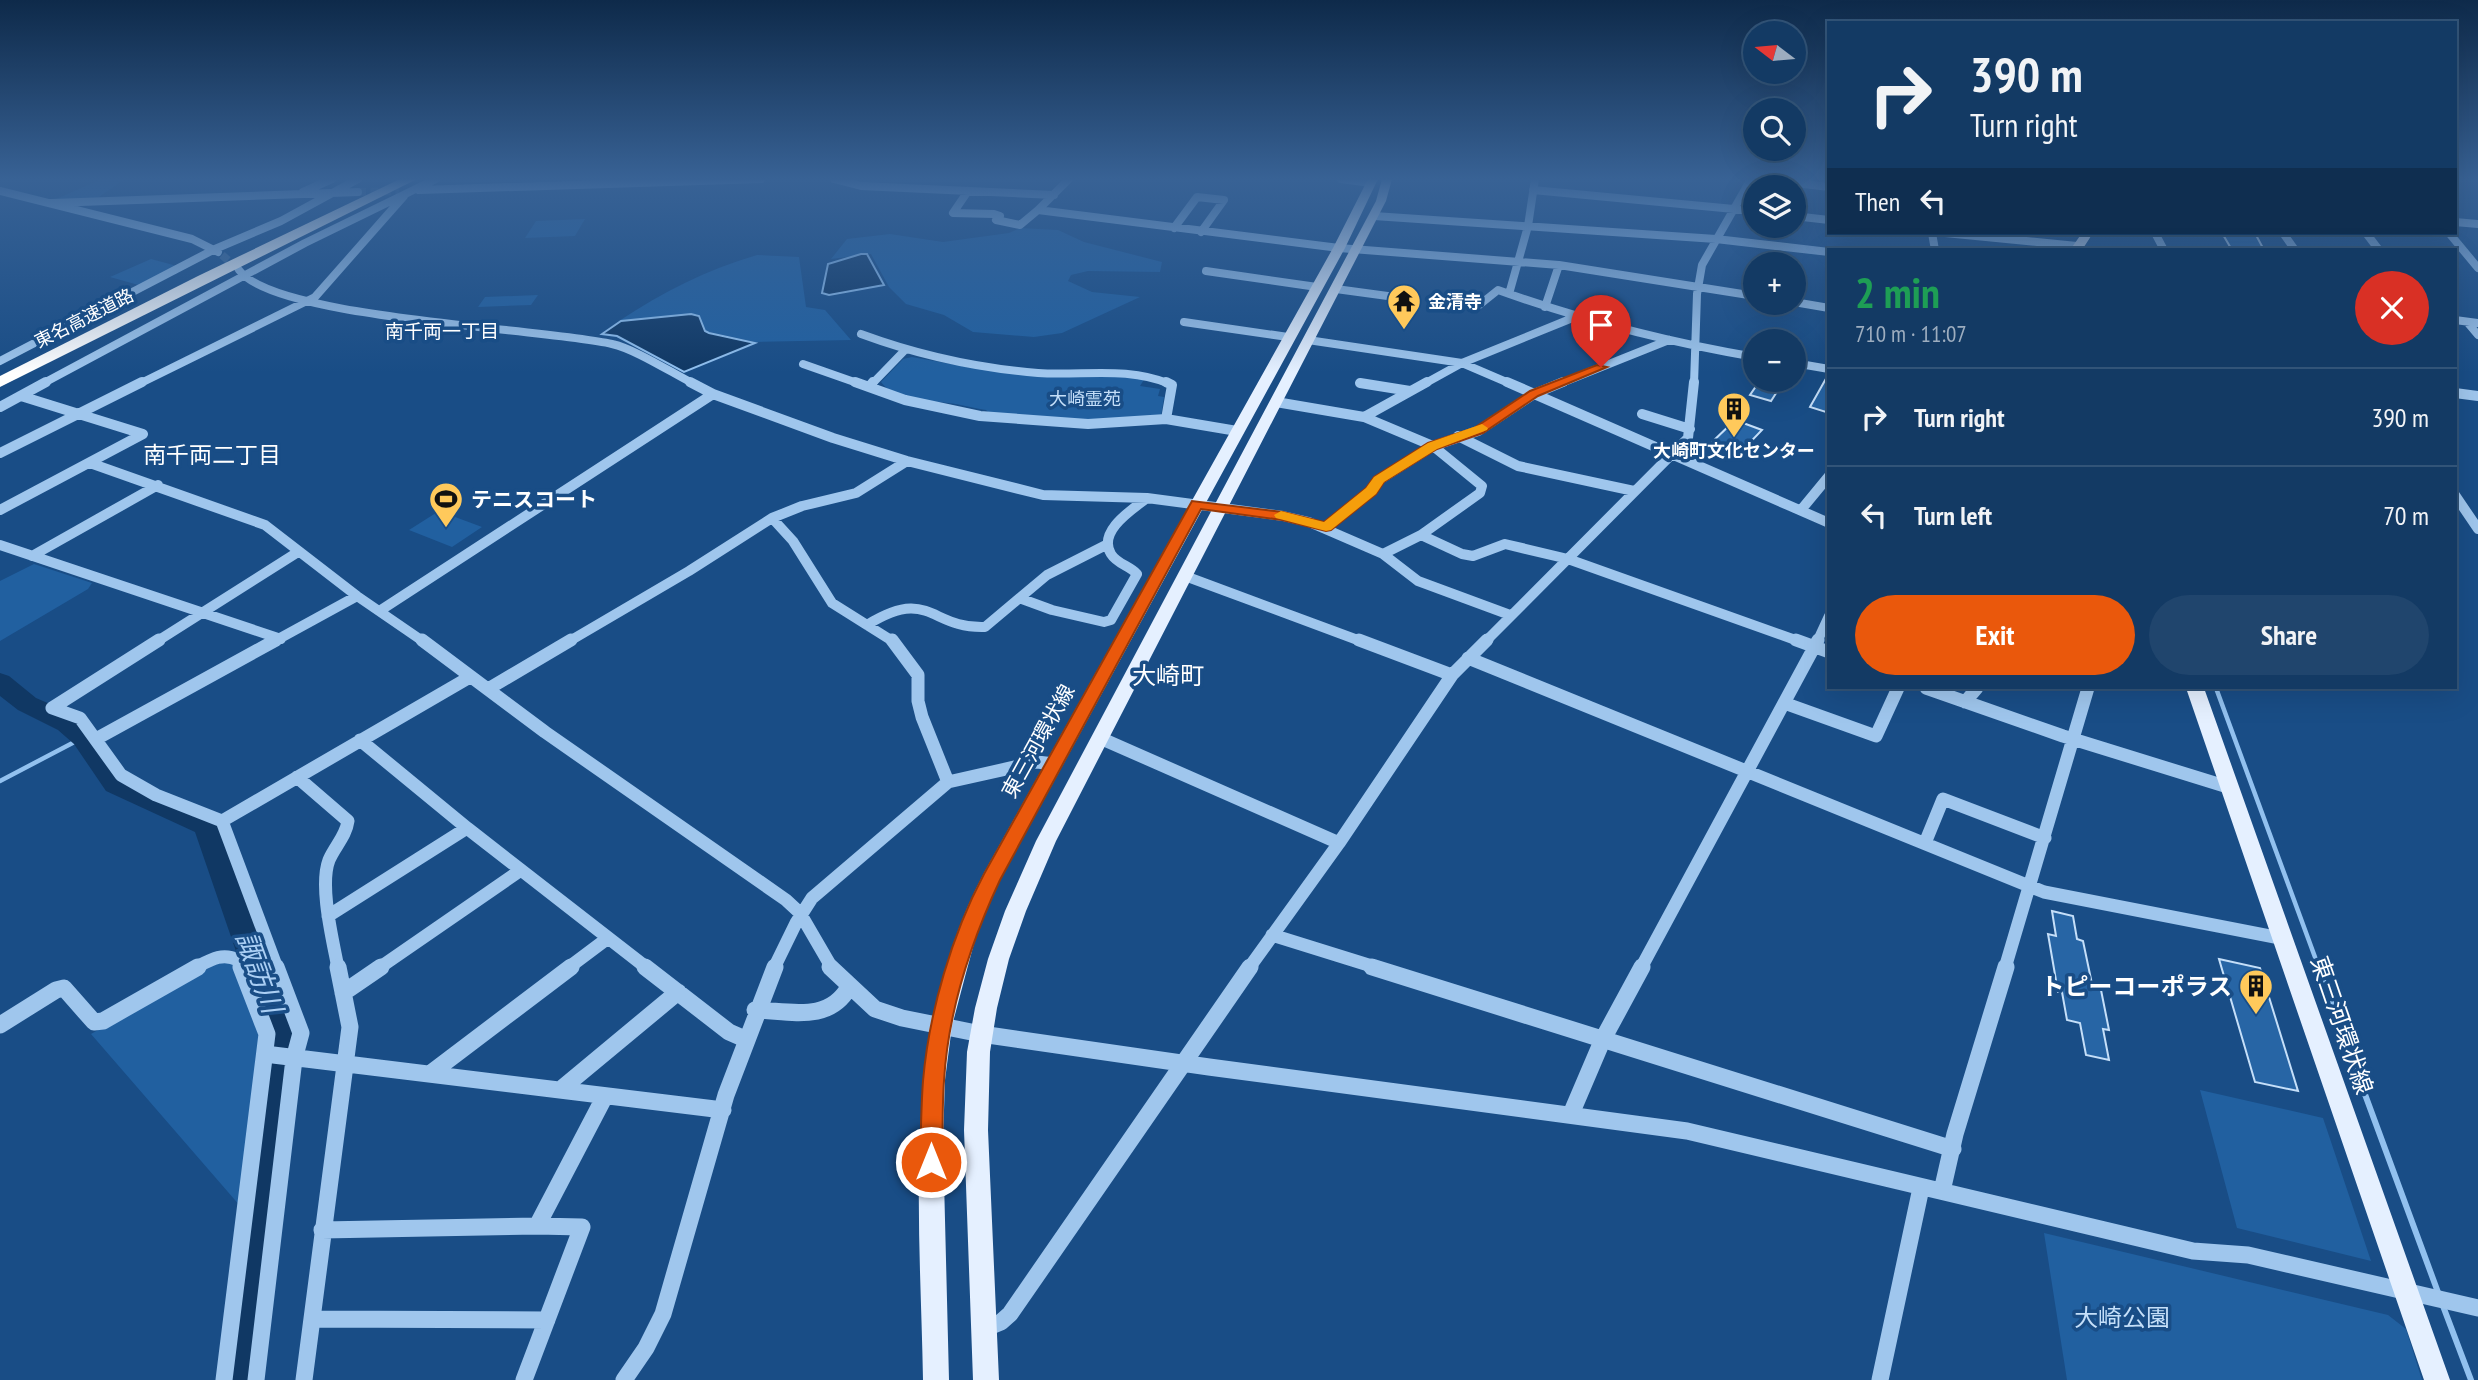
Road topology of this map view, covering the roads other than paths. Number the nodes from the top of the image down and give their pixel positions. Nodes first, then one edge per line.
1 (201, 243) edge
2 (235, 243) edge
3 (273, 243) edge
4 (280, 243) edge
5 (303, 243) edge
6 (358, 243) edge
7 (1305, 243) edge
8 (1349, 243) edge
9 (1351, 243) edge
10 (1524, 243) edge
11 (1714, 243) edge
12 (1754, 243) edge
13 (2036, 243) edge
14 (2458, 243) edge
15 (1347, 248) junction
16 (2076, 248) edge
17 (218, 252) junction
18 (1827, 252) edge
19 (1520, 261) junction
20 (1559, 265) junction
21 (2478, 268) edge
22 (1206, 271) dead end
23 (242, 274) junction
24 (1699, 287) junction
25 (1326, 288) junction
26 (1509, 293) junction
27 (1743, 294) edge
28 (1395, 296) dead end
29 (306, 302) junction
30 (1806, 304) edge
31 (1478, 306) dead end
32 (1545, 307) junction
33 (1827, 308) edge
34 (1575, 317) junction
35 (2457, 320) edge
36 (2467, 321) junction
37 (1184, 322) dead end
38 (2478, 323) edge
39 (861, 334) dead end
40 (2478, 335) edge
41 (1288, 337) junction
42 (1669, 340) junction
43 (1308, 341) junction
44 (1695, 347) junction
45 (904, 351) junction
46 (1743, 354) edge
47 (0, 361) edge
48 (1462, 363) junction
49 (803, 364) dead end
50 (1806, 365) edge
51 (1827, 369) edge
52 (0, 372) edge
53 (0, 382) edge
54 (1360, 383) dead end
55 (869, 387) junction
56 (1410, 391) junction
57 (2457, 393) edge
58 (713, 394) junction
59 (1534, 394) junction
60 (21, 396) junction
61 (2478, 396) edge
62 (1276, 402) junction
63 (0, 407) edge
64 (79, 413) junction
65 (1642, 414) dead end
66 (1364, 417) junction
67 (1167, 419) junction
68 (1690, 429) junction
69 (1237, 431) junction
70 (1458, 436) junction
71 (1433, 446) junction
72 (0, 453) edge
73 (1673, 454) junction
74 (907, 461) junction
75 (90, 463) junction
76 (1827, 478) edge
77 (158, 485) junction
78 (1634, 491) junction
79 (1147, 498) junction
80 (2457, 498) edge
81 (1197, 504) junction
82 (1220, 507) junction
83 (0, 510) edge
84 (1801, 510) junction
85 (772, 518) junction
86 (1827, 522) edge
87 (1326, 527) junction
88 (2478, 529) edge
89 (1421, 535) junction
90 (0, 545) edge
91 (1106, 545) junction
92 (298, 552) junction
93 (1383, 554) junction
94 (32, 556) junction
95 (1568, 559) junction
96 (1185, 576) junction
97 (358, 596) junction
98 (1021, 599) junction
99 (381, 610) junction
100 (199, 613) junction
101 (1510, 615) junction
102 (867, 625) junction
103 (1827, 625) edge
104 (281, 639) junction
105 (1822, 649) edge
106 (1468, 658) junction
107 (1452, 675) junction
108 (470, 677) junction
109 (488, 689) junction
110 (1898, 689) edge
111 (1929, 689) edge
112 (1976, 689) edge
113 (2088, 689) edge
114 (2195, 689) edge
115 (1965, 702) junction
116 (1784, 704) junction
117 (1100, 738) junction
118 (96, 739) junction
119 (360, 740) junction
120 (2075, 740) junction
121 (1054, 764) junction
122 (1747, 772) junction
123 (297, 777) junction
124 (948, 782) junction
125 (2231, 788) junction
126 (222, 821) junction
127 (467, 828) junction
128 (2045, 838) junction
129 (1339, 843) junction
130 (1925, 843) junction
131 (521, 870) junction
132 (2031, 886) junction
133 (800, 913) junction
134 (328, 916) junction
135 (1272, 935) junction
136 (608, 938) junction
137 (2285, 939) junction
138 (849, 987) junction
139 (678, 992) junction
140 (343, 993) junction
141 (755, 1010) junction
142 (0, 1025) edge
143 (941, 1026) junction
144 (981, 1034) junction
145 (745, 1039) junction
146 (1603, 1039) junction
147 (265, 1054) junction
148 (294, 1059) junction
149 (345, 1063) junction
150 (1184, 1063) junction
151 (431, 1073) junction
152 (560, 1090) junction
153 (605, 1096) junction
154 (723, 1110) junction
155 (1571, 1114) junction
156 (1953, 1149) junction
157 (1921, 1188) junction
158 (1942, 1192) junction
159 (537, 1226) junction
160 (322, 1230) junction
161 (2406, 1292) junction
162 (2478, 1308) edge
163 (312, 1319) junction
164 (547, 1320) junction
165 (984, 1329) junction
166 (224, 1380) edge
167 (256, 1380) edge
168 (304, 1380) edge
169 (524, 1380) edge
170 (624, 1380) edge
171 (936, 1380) edge
172 (986, 1380) edge
173 (1880, 1380) edge
174 (2437, 1380) edge

1 - 17 street
2 - 17 street
3 - 52 highway, 東名高速道路
4 - 53 highway, 東名高速道路
5 - 23 street
6 - 29 street
7 - 15 street
8 - 15 main road, 東三河環状線
9 - 15 main road, 東三河環状線
10 - 19 street
11 - 24 street
12 - 18 street
13 - 16 street
14 - 21 street
15 - 19 street
15 - 25 main road, 東三河環状線
17 - 47 street
19 - 20 street
19 - 26 street
20 - 24 street
20 - 32 street
22 - 25 street
23 - 29 street
23 - 60 street
24 - 27 street
24 - 44 street
25 - 28 street
25 - 41 main road, 東三河環状線
25 - 43 main road, 東三河環状線
26 - 31 street
26 - 32 street
29 - 58 street
29 - 64 street
30 - 33 street
32 - 34 street
34 - 42 street
34 - 48 street
35 - 36 street
36 - 38 street
36 - 40 street
37 - 41 street
39 - 45 street
41 - 69 main road, 東三河環状線
42 - 44 street
42 - 59 street
43 - 48 street
43 - 62 main road, 東三河環状線
44 - 46 street
44 - 68 street
45 - 55 street
45 - 67 street
48 - 56 street
48 - 59 street
49 - 55 street
50 - 51 street
54 - 56 street
55 - 67 street
56 - 66 street
57 - 61 street
58 - 74 street
58 - 99 street
59 - 70 street
59 - 73 street
60 - 63 street
60 - 64 street
62 - 66 street
62 - 82 main road, 東三河環状線
64 - 72 street
64 - 75 street
65 - 68 street
66 - 71 street
67 - 69 street
68 - 73 street
69 - 81 main road, 東三河環状線
70 - 71 street
70 - 78 street
71 - 87 street
71 - 89 street
73 - 78 street
73 - 84 street
74 - 79 street
74 - 85 street
75 - 77 street
75 - 83 street
76 - 84 street
77 - 92 street
77 - 94 street
78 - 95 street
79 - 81 street
79 - 91 street
80 - 88 street
81 - 82 street
81 - 121 main road, 東三河環状線
82 - 87 street
82 - 96 main road, 東三河環状線
84 - 86 street
85 - 102 street
85 - 109 street
87 - 93 street
89 - 93 street
89 - 95 street
90 - 94 street
91 - 98 street
91 - 98 street
92 - 97 street
92 - 100 street
93 - 101 street
94 - 100 street
95 - 101 street
95 - 105 street
96 - 107 street
96 - 117 main road, 東三河環状線
97 - 99 street
97 - 104 street
98 - 102 street
99 - 108 street
100 - 104 street
100 - 118 street
101 - 106 street
102 - 124 street
103 - 105 street
104 - 118 street
105 - 116 street
106 - 107 street
106 - 122 street
107 - 129 street
108 - 109 street
108 - 119 street
109 - 133 street
110 - 116 street
111 - 115 street
112 - 115 street
113 - 120 street
114 - 125 main road, 東三河環状線
115 - 120 street
116 - 122 street
117 - 129 street
117 - 144 main road, 東三河環状線
118 - 126 street
119 - 123 street
119 - 127 street
120 - 125 street
120 - 128 street
121 - 124 street
121 - 143 main road, 東三河環状線
122 - 130 street
122 - 146 street
123 - 126 street
123 - 134 street
124 - 133 street
125 - 137 main road, 東三河環状線
126 - 148 street
127 - 131 street
127 - 134 street
128 - 130 street
128 - 132 street
129 - 135 street
130 - 132 street
131 - 136 street
131 - 140 street
132 - 137 street
132 - 156 street
133 - 138 street
133 - 141 street
134 - 140 street
135 - 146 street
135 - 150 street
136 - 139 street
136 - 151 street
137 - 161 main road, 東三河環状線
138 - 141 street
138 - 143 street
139 - 145 street
139 - 152 street
140 - 149 street
141 - 145 street
142 - 147 street
143 - 144 street
143 - 171 main road, 東三河環状線
144 - 150 street
144 - 165 main road, 東三河環状線
145 - 154 street
146 - 155 street
146 - 156 street
147 - 148 street
147 - 166 street
148 - 149 street
148 - 167 street
149 - 151 street
149 - 160 street
150 - 155 street
150 - 165 street
151 - 152 street
152 - 153 street
153 - 154 street
153 - 159 street
154 - 170 street
155 - 157 street
156 - 158 street
157 - 158 street
157 - 173 street
158 - 161 street
159 - 160 street
159 - 164 street
160 - 163 street
161 - 162 street
161 - 174 main road, 東三河環状線
163 - 164 street
163 - 168 street
164 - 169 street
165 - 172 main road, 東三河環状線

